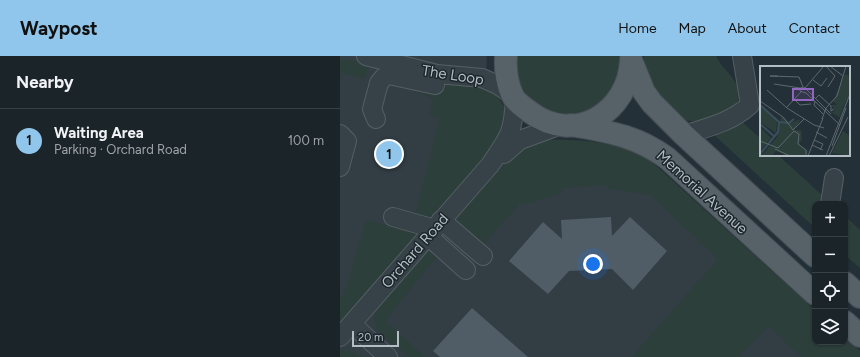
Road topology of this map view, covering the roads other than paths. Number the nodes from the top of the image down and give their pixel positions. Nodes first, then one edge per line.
1 (366, 56) edge
2 (506, 56) edge
3 (742, 56) edge
4 (631, 58) edge
5 (468, 76) junction
6 (514, 97) junction
7 (376, 119) dead end
8 (566, 125) junction
9 (340, 134) edge
10 (684, 135) junction
11 (490, 165) junction
12 (340, 167) edge
13 (834, 178) dead end
14 (830, 201) edge
15 (393, 217) dead end
16 (435, 228) junction
17 (812, 253) edge
18 (483, 256) dead end
19 (466, 270) dead end
20 (848, 286) edge
21 (812, 291) edge
22 (860, 297) edge
23 (848, 325) edge
24 (346, 330) edge
25 (860, 336) edge
26 (388, 357) edge

1 - 5 street, The Loop
2 - 6 main road
3 - 10 street
4 - 8 main road
4 - 10 main road, Memorial Avenue
5 - 6 street, The Loop
5 - 7 street
6 - 8 main road, Memorial Avenue
6 - 11 street, Orchard Road
8 - 11 street, Orchard Road
8 - 21 main road, Memorial Avenue
9 - 12 street
10 - 17 main road, Memorial Avenue
11 - 16 street, Orchard Road
13 - 14 street
15 - 16 street
16 - 18 street
16 - 19 street
16 - 24 street, Orchard Road
20 - 22 main road
23 - 25 main road
24 - 26 street

